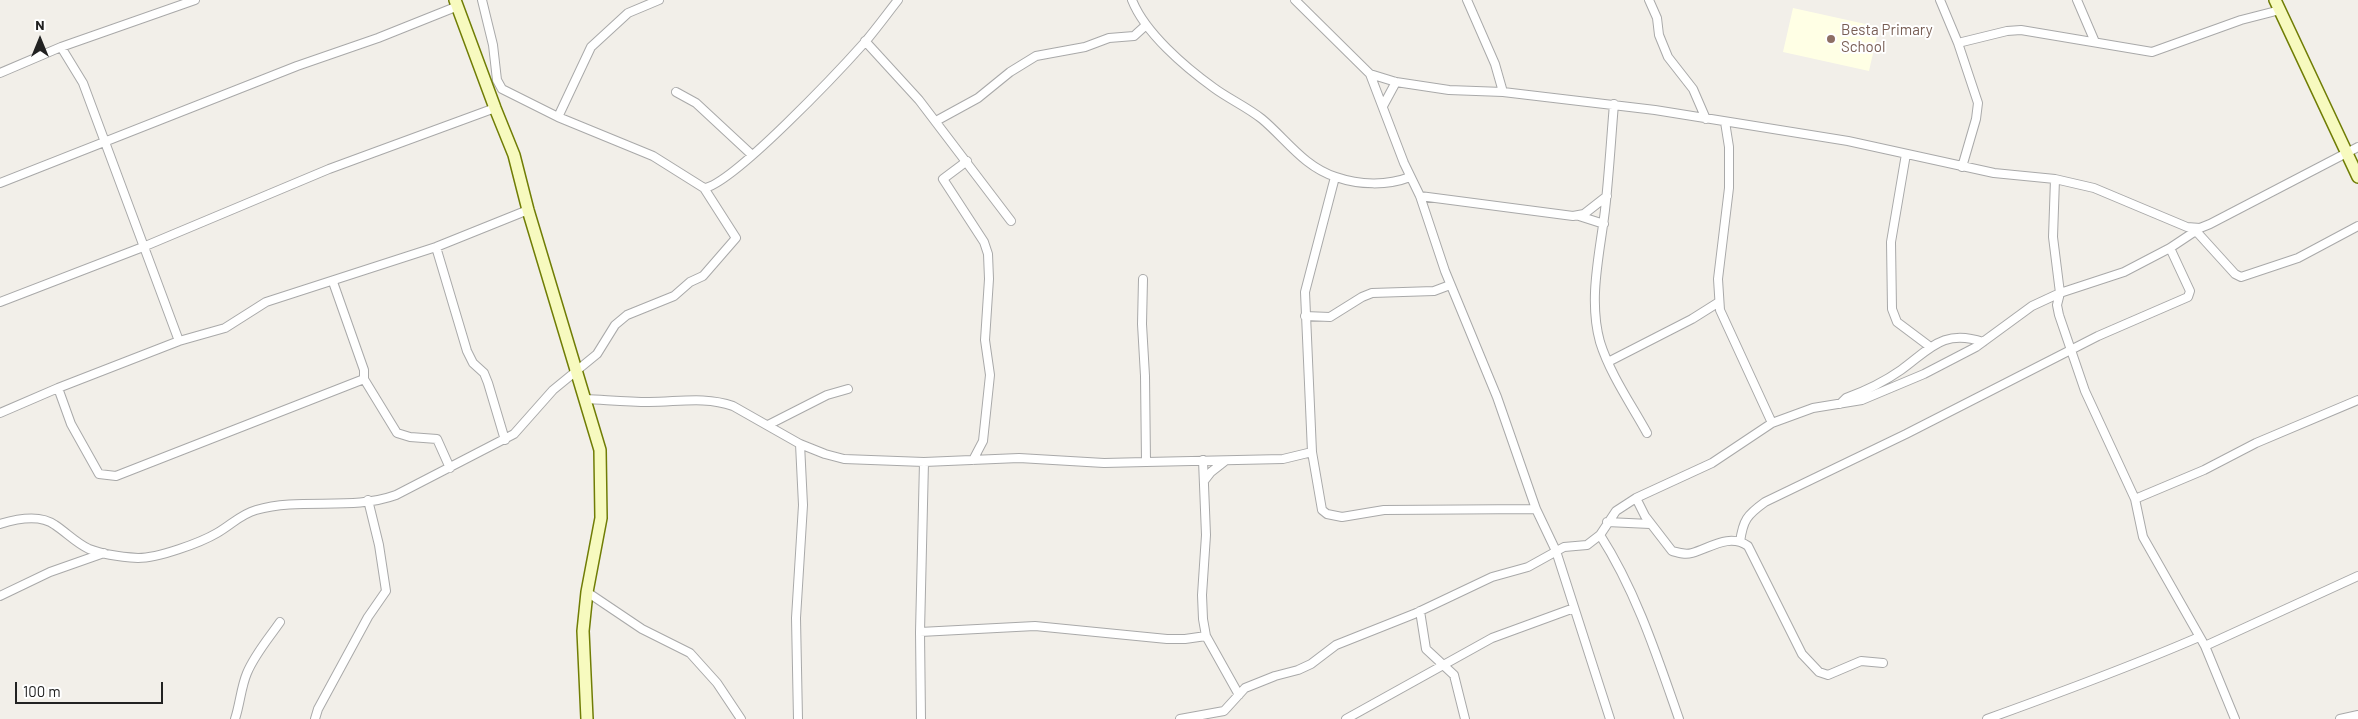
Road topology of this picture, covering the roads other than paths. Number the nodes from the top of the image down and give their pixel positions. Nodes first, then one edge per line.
1 (194, 0) edge
2 (482, 0) edge
3 (659, 0) edge
4 (898, 0) edge
5 (1132, 0) edge
6 (1295, 0) edge
7 (1467, 0) edge
8 (1649, 0) edge
9 (1940, 0) edge
10 (2077, 0) edge
11 (182, 2) edge
12 (457, 3) edge
13 (2278, 5) edge
14 (1145, 26) junction
15 (865, 41) junction
16 (2095, 42) junction
17 (1958, 43) junction
18 (61, 47) junction
19 (0, 73) edge
20 (1370, 74) junction
21 (1396, 82) junction
22 (676, 92) dead end
23 (1503, 92) junction
24 (1614, 104) junction
25 (1382, 106) junction
26 (494, 108) junction
27 (558, 117) junction
28 (1706, 118) junction
29 (936, 122) junction
30 (1725, 122) junction
31 (104, 141) junction
32 (2358, 146) edge
33 (2345, 152) junction
34 (752, 154) junction
35 (1906, 154) junction
36 (966, 161) junction
37 (1962, 167) junction
38 (1335, 177) junction
39 (2358, 177) edge
40 (1410, 178) junction
41 (2055, 179) junction
42 (0, 183) edge
43 (704, 188) junction
44 (1420, 196) junction
45 (1607, 196) junction
46 (528, 210) junction
47 (1579, 216) junction
48 (1010, 221) dead end
49 (1604, 224) junction
50 (2358, 226) edge
51 (2198, 229) junction
52 (143, 247) junction
53 (436, 247) junction
54 (2170, 248) junction
55 (1143, 280) dead end
56 (333, 282) junction
57 (1450, 285) junction
58 (2060, 293) junction
59 (0, 302) edge
60 (1719, 302) junction
61 (1305, 316) junction
62 (179, 341) junction
63 (1983, 342) junction
64 (1929, 346) junction
65 (2071, 350) junction
66 (1608, 362) junction
67 (577, 371) junction
68 (364, 379) junction
69 (58, 388) junction
70 (848, 390) dead end
71 (586, 399) junction
72 (2358, 400) edge
73 (1840, 404) junction
74 (0, 413) edge
75 (1772, 423) junction
76 (768, 425) junction
77 (1647, 433) dead end
78 (505, 440) junction
79 (800, 444) junction
80 (1312, 452) junction
81 (973, 460) junction
82 (1203, 460) junction
83 (1227, 460) junction
84 (924, 462) junction
85 (1146, 462) junction
86 (450, 468) junction
87 (1204, 481) junction
88 (1636, 498) junction
89 (2135, 499) junction
90 (368, 500) junction
91 (1536, 509) junction
92 (1607, 522) junction
93 (0, 524) edge
94 (1650, 524) junction
95 (1600, 535) junction
96 (1740, 542) junction
97 (1556, 550) junction
98 (104, 554) junction
99 (2358, 576) edge
100 (587, 592) junction
101 (0, 596) edge
102 (1574, 608) junction
103 (1420, 611) junction
104 (280, 622) dead end
105 (920, 632) junction
106 (1206, 636) junction
107 (2199, 637) junction
108 (2205, 646) junction
109 (1884, 663) dead end
110 (1445, 665) junction
111 (1239, 695) junction
112 (2358, 715) edge
113 (235, 719) edge
114 (315, 719) edge
115 (587, 719) edge
116 (741, 719) edge
117 (798, 719) edge
118 (921, 719) edge
119 (1180, 719) edge
120 (1346, 719) edge
121 (1465, 719) edge
122 (1610, 719) edge
123 (1679, 719) edge
124 (1987, 719) edge
125 (2235, 719) edge
126 (2340, 719) edge

1 - 11 street
2 - 27 street
3 - 27 street
4 - 15 street
5 - 14 street
6 - 20 street
7 - 23 street
8 - 28 street
9 - 17 street
10 - 16 street
11 - 18 street
12 - 26 street
12 - 31 street
13 - 16 street
13 - 33 street
14 - 29 street
14 - 38 street
15 - 29 street
15 - 34 street
16 - 17 street
17 - 37 street
18 - 19 street
18 - 31 street
20 - 21 street
20 - 25 street
21 - 23 street
21 - 25 street
22 - 34 street
23 - 24 street
24 - 28 street
24 - 45 street
25 - 40 street
26 - 46 street
26 - 52 street
27 - 43 street
28 - 30 street
29 - 36 street
30 - 35 street
30 - 60 street
31 - 42 street
31 - 52 street
32 - 33 street
33 - 39 street
33 - 51 street
34 - 43 street
35 - 37 street
35 - 64 street
36 - 48 street
36 - 81 street
37 - 41 street
38 - 40 street
38 - 61 street
40 - 44 street
41 - 51 street
41 - 58 street
43 - 67 street
44 - 47 street
44 - 57 street
45 - 47 street
45 - 49 street
46 - 53 street
46 - 67 street
47 - 49 street
49 - 66 street
50 - 51 street
51 - 54 street
52 - 59 street
52 - 62 street
53 - 56 street
53 - 78 street
54 - 58 street
54 - 65 street
55 - 85 street
56 - 62 street
56 - 68 street
57 - 61 street
57 - 91 street
58 - 63 street
58 - 65 street
60 - 66 street
60 - 75 street
61 - 80 street
62 - 69 street
63 - 64 street
63 - 73 street
64 - 73 street
65 - 89 street
65 - 96 street
66 - 77 street
67 - 71 street
67 - 78 street
68 - 69 street
68 - 86 street
69 - 74 street
70 - 76 street
71 - 76 street
71 - 100 street
72 - 89 street
73 - 75 street
75 - 88 street
76 - 79 street
78 - 86 street
79 - 84 street
79 - 117 street
80 - 83 street
80 - 91 street
81 - 84 street
81 - 85 street
82 - 83 street
82 - 85 street
82 - 87 street
83 - 87 street
84 - 105 street
86 - 90 street
87 - 106 street
88 - 92 street
88 - 94 street
89 - 107 street
90 - 98 street
90 - 114 street
91 - 97 street
92 - 94 street
92 - 95 street
93 - 98 street
94 - 96 street
95 - 97 street
95 - 123 street
96 - 109 street
97 - 102 street
97 - 103 street
98 - 101 street
99 - 108 street
100 - 115 street
100 - 116 street
102 - 110 street
102 - 122 street
103 - 110 street
103 - 111 street
104 - 113 street
105 - 106 street
105 - 118 street
106 - 111 street
107 - 108 street
107 - 124 street
108 - 125 street
110 - 120 street
110 - 121 street
111 - 119 street
112 - 126 street

